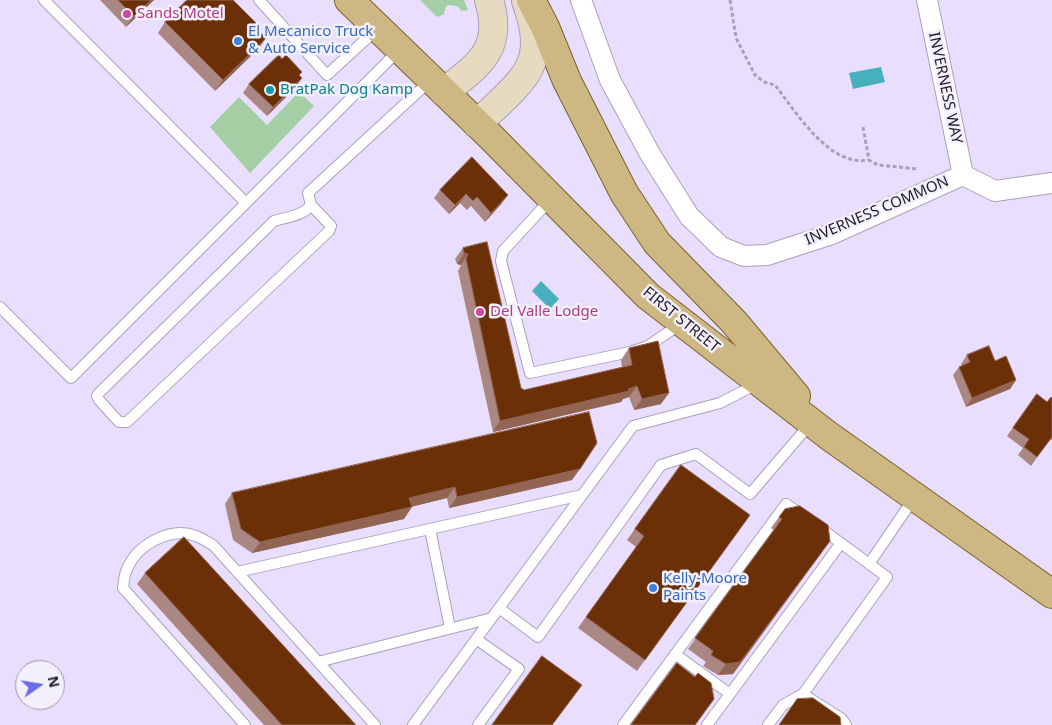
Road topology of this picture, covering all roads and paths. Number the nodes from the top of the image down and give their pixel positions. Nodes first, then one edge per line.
1 (44, 0) edge
2 (259, 0) edge
3 (349, 0) edge
4 (489, 0) edge
5 (526, 0) edge
6 (531, 0) edge
7 (581, 0) edge
8 (730, 0) edge
9 (927, 0) edge
10 (378, 28) junction
11 (399, 49) junction
12 (438, 86) junction
13 (477, 124) junction
14 (863, 127) dead end
15 (869, 160) junction
16 (918, 169) dead end
17 (963, 175) junction
18 (1052, 183) edge
19 (552, 198) junction
20 (246, 203) junction
21 (311, 205) junction
22 (0, 307) edge
23 (682, 322) junction
24 (760, 382) junction
25 (820, 429) junction
26 (582, 495) junction
27 (915, 497) junction
28 (430, 529) junction
29 (841, 543) junction
30 (869, 564) junction
31 (237, 572) junction
32 (1052, 594) edge
33 (499, 608) junction
34 (492, 618) junction
35 (450, 628) junction
36 (476, 639) junction
37 (675, 654) junction
38 (318, 662) junction
39 (730, 694) junction
40 (804, 694) junction
41 (245, 725) edge
42 (375, 725) edge
43 (413, 725) edge
44 (478, 725) edge
45 (623, 725) edge
46 (707, 725) edge
47 (768, 725) edge
48 (846, 725) edge

1 - 20 lane
2 - 10 lane
3 - 10 main road, FIRST STREET
4 - 12 main road
5 - 13 main road
6 - 25 main road
7 - 17 street, INVERNESS COMMON
8 - 15 path
9 - 17 street, INVERNESS WAY
10 - 11 main road, FIRST STREET
11 - 12 main road, FIRST STREET
11 - 20 lane
12 - 13 main road, FIRST STREET
12 - 21 lane
13 - 19 main road, FIRST STREET
14 - 15 path
15 - 16 path
17 - 18 street
19 - 23 main road, FIRST STREET
19 - 23 lane
20 - 22 lane
21 - 21 lane
23 - 24 main road, FIRST STREET
24 - 25 main road, FIRST STREET
24 - 26 lane
25 - 27 main road, FIRST STREET
25 - 33 lane
26 - 28 lane
26 - 33 lane
27 - 30 lane
27 - 32 main road, FIRST STREET
28 - 31 lane
28 - 35 lane
29 - 30 lane
29 - 37 lane
29 - 39 lane
30 - 40 lane
31 - 38 lane
31 - 41 lane
33 - 34 lane
34 - 35 lane
34 - 36 lane
35 - 38 lane
36 - 43 lane
36 - 44 lane
37 - 39 lane
37 - 45 lane
38 - 42 lane
39 - 46 lane
40 - 47 lane
40 - 48 lane

